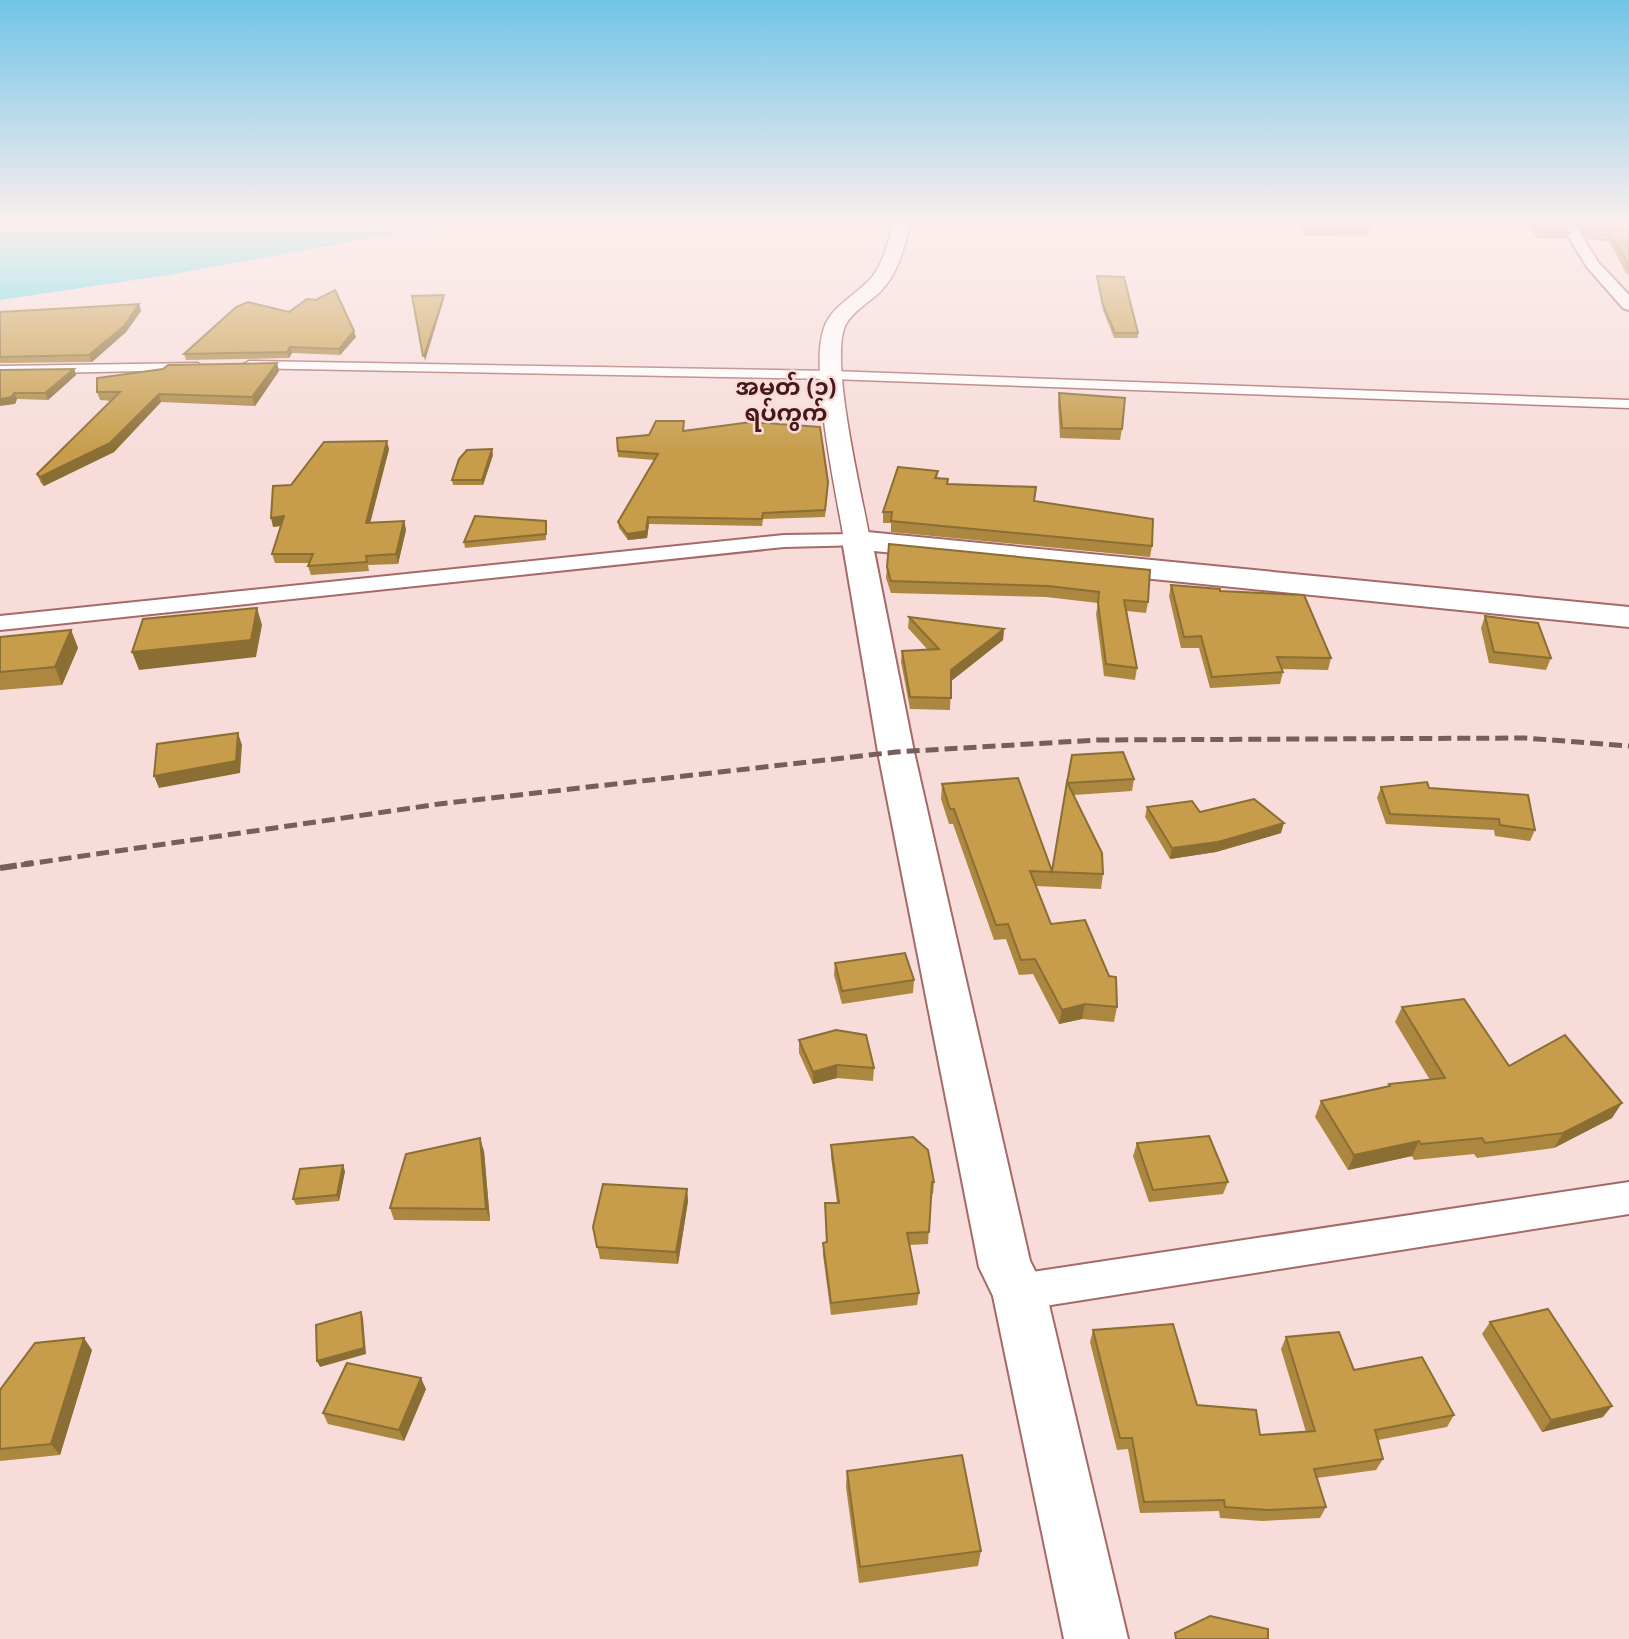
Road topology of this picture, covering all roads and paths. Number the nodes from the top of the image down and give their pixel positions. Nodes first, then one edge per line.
1 (858, 299) edge
2 (230, 365) edge
3 (202, 366) edge
4 (0, 370) edge
5 (832, 375) junction
6 (1629, 404) edge
7 (857, 540) junction
8 (1629, 617) edge
9 (0, 623) edge
10 (1629, 1198) edge
11 (1019, 1292) junction
12 (1096, 1639) edge

1 - 5 street
2 - 5 street
3 - 4 street
5 - 6 street
5 - 7 street
7 - 8 main road
7 - 9 street
7 - 11 main road
10 - 11 street
11 - 12 main road

